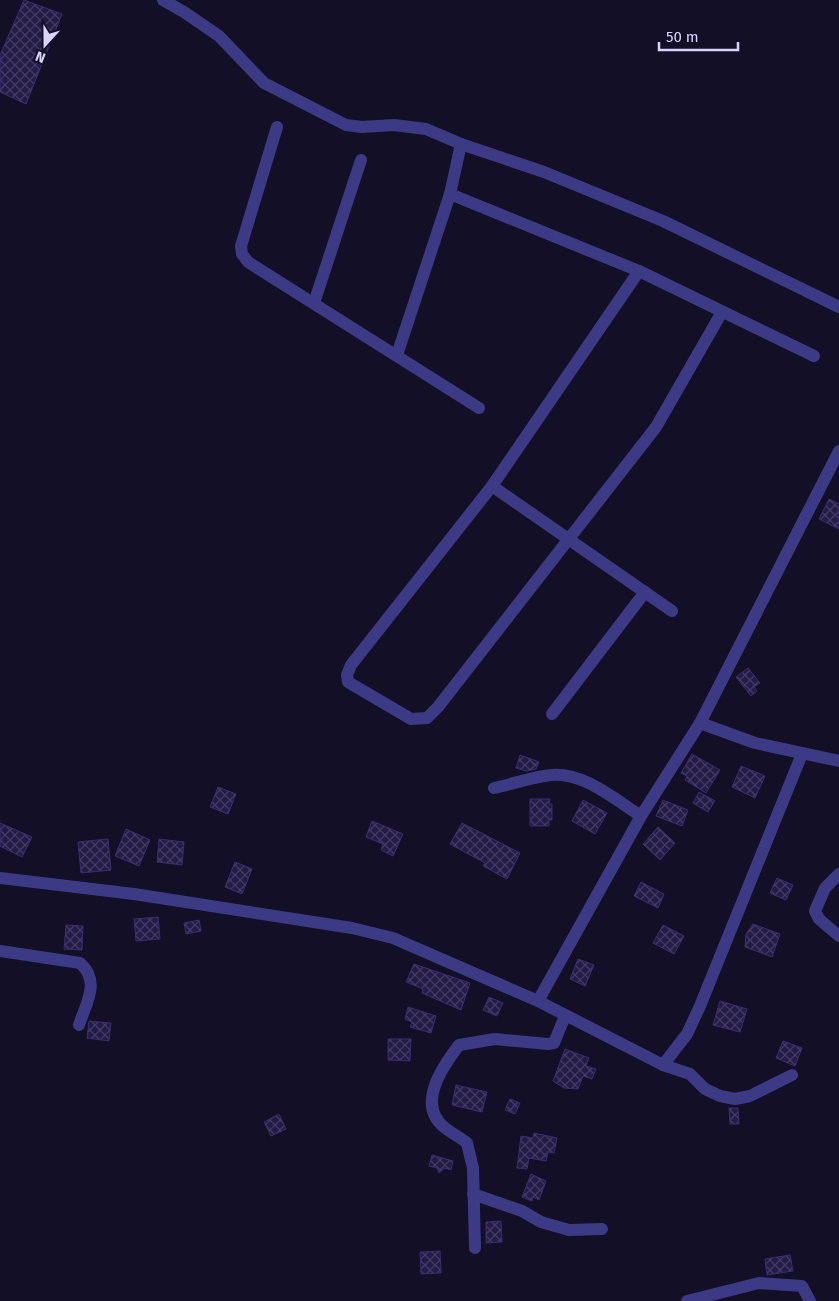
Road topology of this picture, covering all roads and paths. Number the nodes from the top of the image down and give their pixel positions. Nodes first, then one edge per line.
1 (163, 0) edge
2 (277, 127) dead end
3 (461, 144) junction
4 (361, 160) dead end
5 (450, 194) junction
6 (639, 271) junction
7 (314, 303) junction
8 (839, 307) edge
9 (722, 312) junction
10 (397, 354) junction
11 (814, 356) dead end
12 (480, 408) dead end
13 (839, 451) edge
14 (492, 486) junction
15 (570, 539) junction
16 (645, 592) junction
17 (672, 612) dead end
18 (552, 714) dead end
19 (700, 723) junction
20 (802, 754) junction
21 (839, 761) edge
22 (494, 788) dead end
23 (641, 816) junction
24 (839, 874) edge
25 (0, 878) edge
26 (839, 936) edge
27 (0, 951) edge
28 (538, 1001) junction
29 (565, 1016) junction
30 (79, 1026) dead end
31 (663, 1065) junction
32 (792, 1075) dead end
33 (473, 1194) junction
34 (602, 1229) dead end
35 (475, 1248) dead end
36 (687, 1301) edge
37 (810, 1301) edge

1 - 3 street
2 - 7 street
3 - 5 street
3 - 8 street
4 - 7 street
5 - 6 street
5 - 10 street
6 - 9 street
6 - 14 street
7 - 10 street
9 - 11 street
9 - 15 street
10 - 12 street
13 - 19 street
14 - 15 street
14 - 15 street
15 - 16 street
16 - 17 street
16 - 18 street
19 - 20 street
19 - 23 street
20 - 21 street
20 - 31 street
22 - 23 street
23 - 28 street
24 - 26 street
25 - 28 street
27 - 30 street
28 - 29 street
29 - 31 street
29 - 33 street
31 - 32 street
33 - 34 street
33 - 35 street
36 - 37 street

